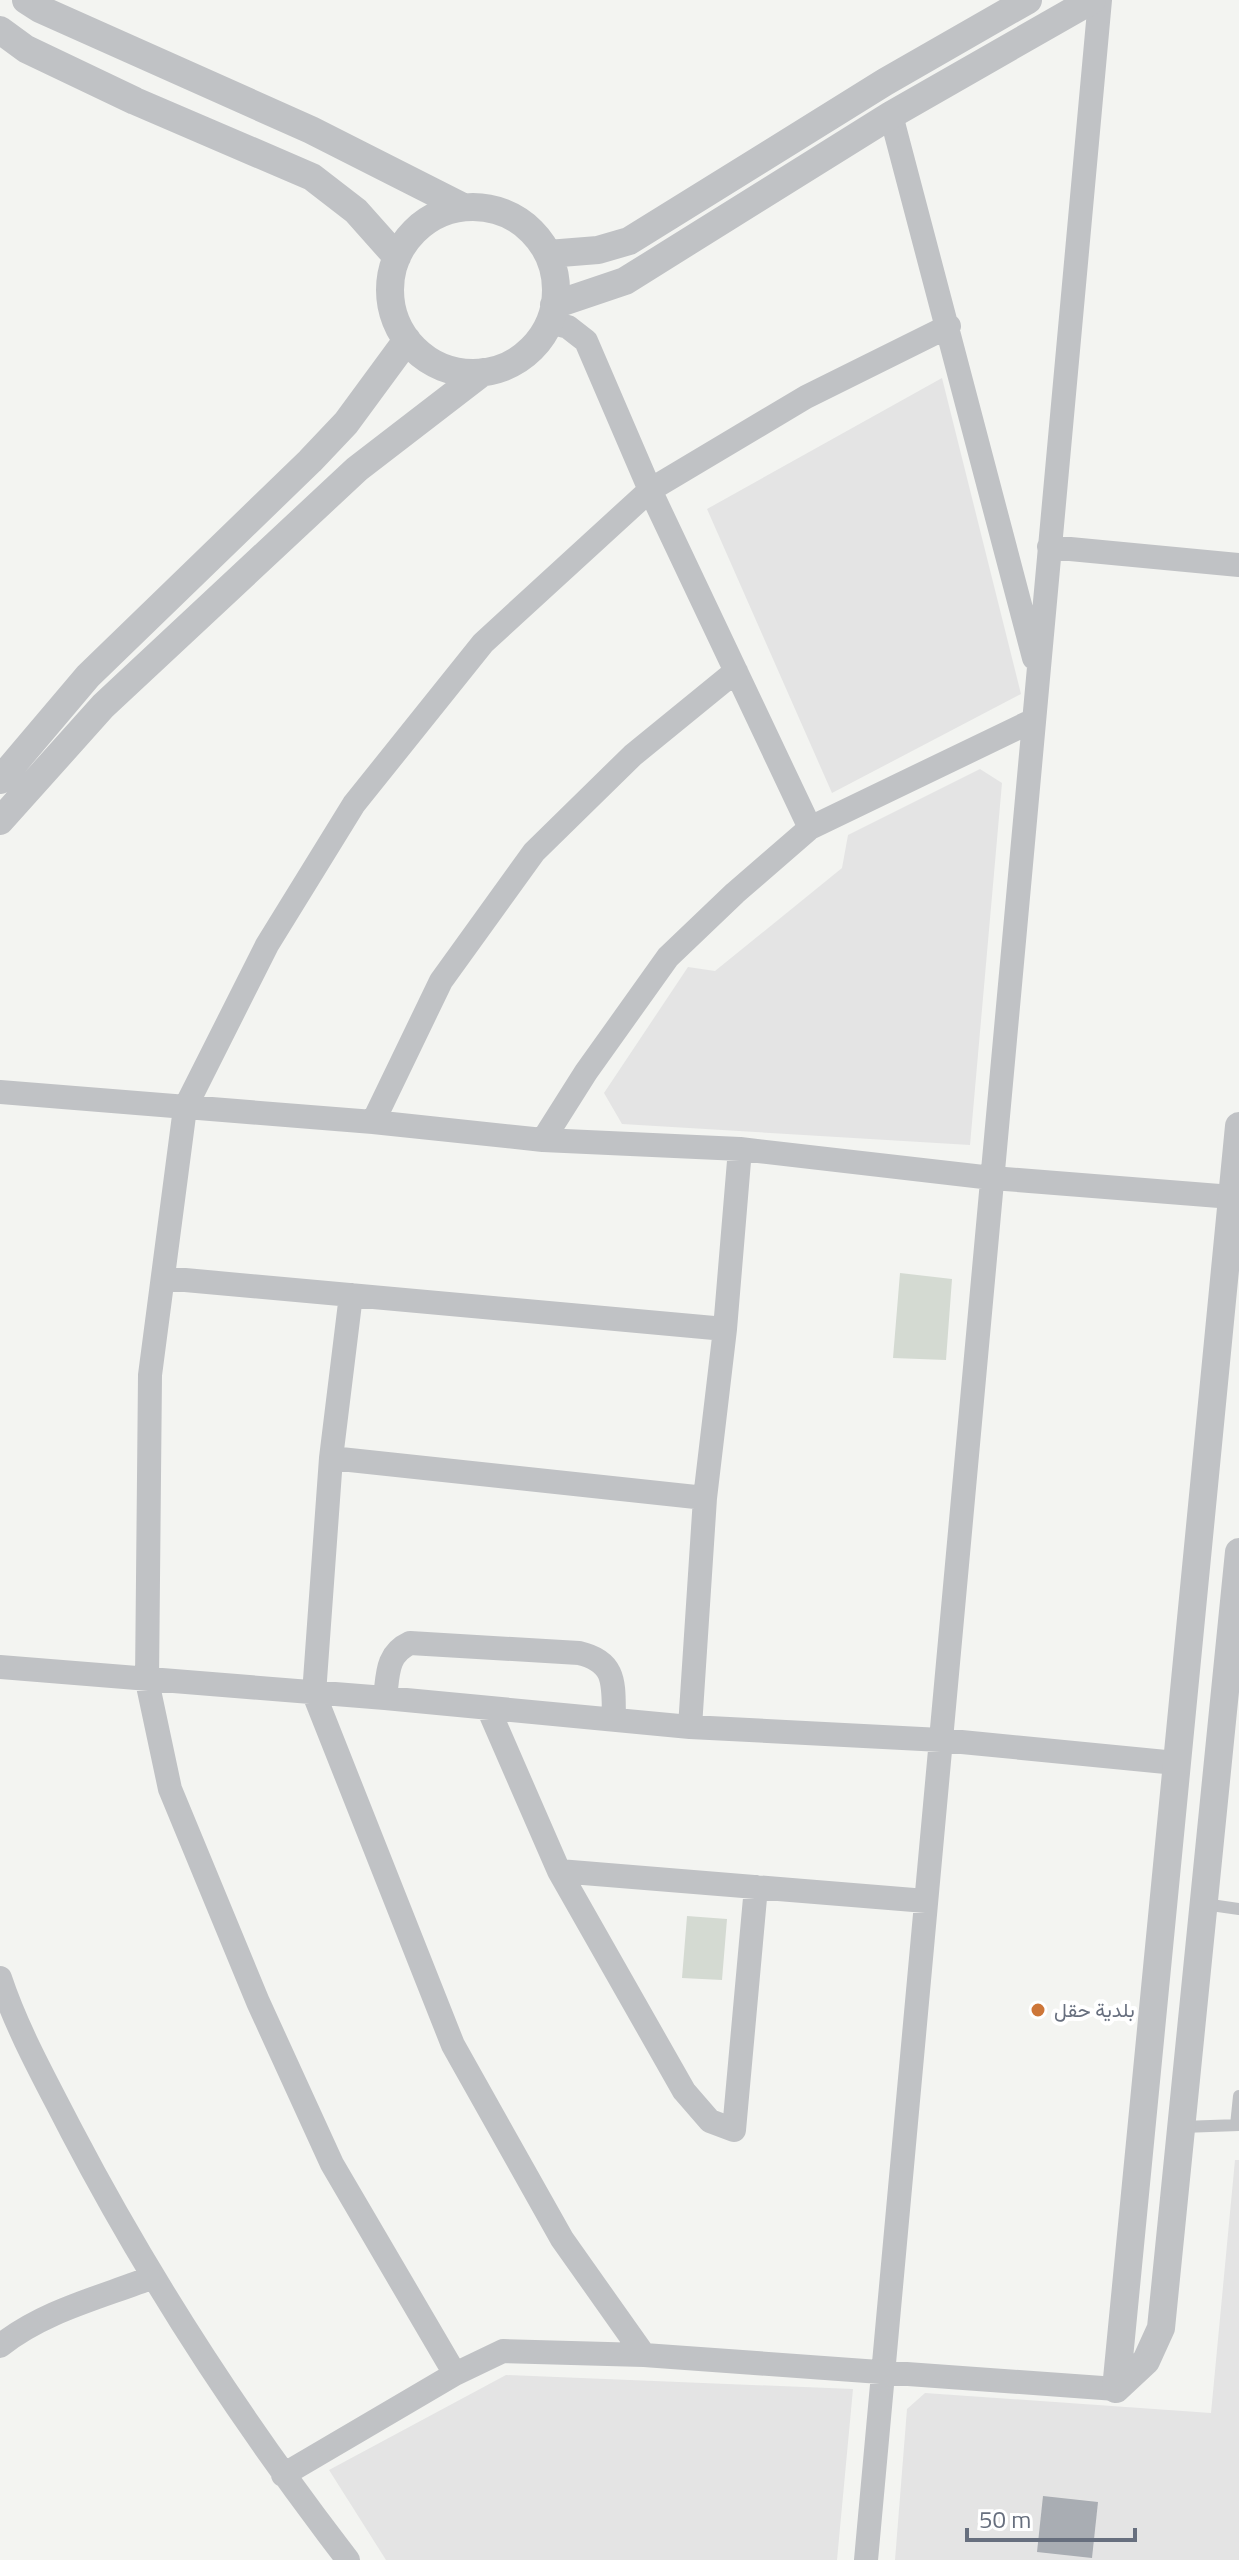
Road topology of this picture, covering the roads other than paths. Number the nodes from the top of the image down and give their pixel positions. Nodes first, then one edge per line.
1 (26, 0) edge
2 (1028, 0) edge
3 (1092, 0) edge
4 (1100, 0) edge
5 (0, 30) edge
6 (891, 115) junction
7 (463, 207) junction
8 (548, 254) junction
9 (397, 257) junction
10 (552, 314) junction
11 (949, 326) junction
12 (407, 340) junction
13 (483, 372) junction
14 (650, 490) junction
15 (1049, 547) junction
16 (1239, 565) edge
17 (736, 671) junction
18 (1038, 675) junction
19 (1034, 720) junction
20 (0, 780) edge
21 (0, 821) edge
22 (810, 828) junction
23 (0, 1092) edge
24 (185, 1108) junction
25 (373, 1122) junction
26 (1239, 1126) edge
27 (543, 1140) junction
28 (740, 1149) junction
29 (992, 1178) junction
30 (1232, 1197) junction
31 (163, 1278) junction
32 (351, 1295) junction
33 (725, 1329) junction
34 (331, 1458) junction
35 (705, 1498) junction
36 (1239, 1552) edge
37 (0, 1667) edge
38 (147, 1681) junction
39 (314, 1694) junction
40 (385, 1698) junction
41 (488, 1708) junction
42 (614, 1719) junction
43 (690, 1727) junction
44 (941, 1740) junction
45 (1176, 1763) junction
46 (559, 1871) junction
47 (756, 1887) junction
48 (926, 1901) junction
49 (1204, 1904) junction
50 (1239, 1909) edge
51 (0, 1978) edge
52 (1146, 2089) junction
53 (1185, 2093) junction
54 (1239, 2096) edge
55 (1237, 2125) edge
56 (1182, 2127) junction
57 (153, 2277) junction
58 (1122, 2337) junction
59 (1155, 2343) junction
60 (0, 2346) edge
61 (644, 2355) junction
62 (883, 2373) junction
63 (455, 2374) junction
64 (1116, 2389) junction
65 (283, 2475) junction
66 (348, 2560) edge
67 (866, 2560) edge

1 - 7 street
2 - 8 street
3 - 6 street
4 - 15 street
5 - 9 street
6 - 10 street
6 - 11 street
7 - 8 street
7 - 9 street
8 - 10 street
9 - 12 street
10 - 13 street
10 - 14 street
11 - 14 street
11 - 18 street
12 - 13 street
12 - 20 street
13 - 21 street
14 - 17 street
14 - 24 street
15 - 16 street
15 - 18 street
17 - 22 street
17 - 25 street
18 - 19 street
19 - 22 street
19 - 29 street
22 - 27 street
23 - 24 street
24 - 25 street
24 - 31 street
25 - 27 street
26 - 30 street
27 - 28 street
28 - 29 street
28 - 33 street
29 - 30 street
29 - 44 street
30 - 45 street
31 - 32 street
31 - 38 street
32 - 33 street
32 - 34 street
33 - 35 street
34 - 35 street
34 - 39 street
35 - 43 street
36 - 49 street
37 - 38 street
38 - 39 street
38 - 63 street
39 - 40 street
39 - 61 street
40 - 41 street
40 - 42 street
41 - 42 street
41 - 46 street
42 - 43 street
43 - 44 street
44 - 45 street
44 - 48 street
45 - 52 street
46 - 47 street
46 - 47 street
47 - 48 street
48 - 62 street
49 - 50 lane
49 - 53 street
51 - 57 street
52 - 53 street
52 - 58 street
53 - 56 street
54 - 55 lane
55 - 56 lane
56 - 59 street
57 - 60 street
57 - 65 street
58 - 59 street
58 - 64 street
59 - 64 street
61 - 62 street
61 - 63 street
62 - 64 street
62 - 67 street
63 - 65 street
65 - 66 street

